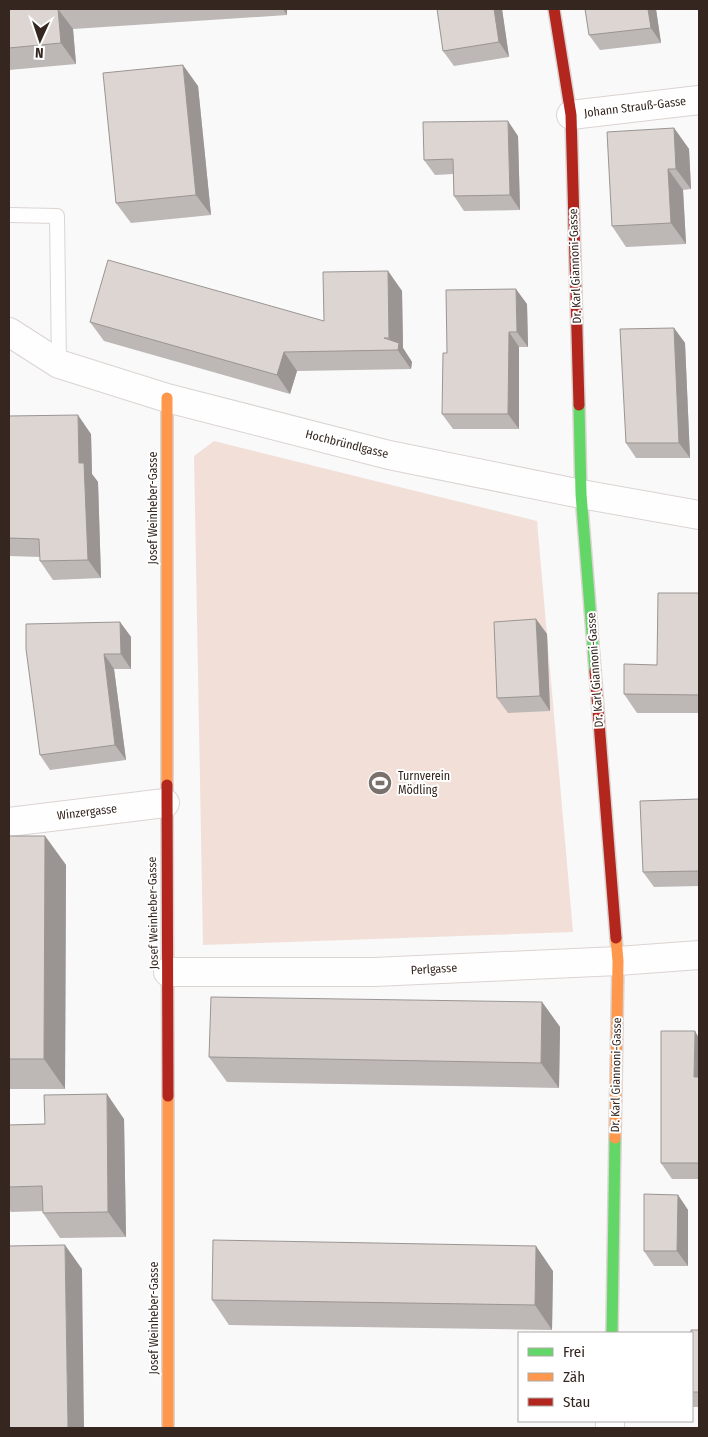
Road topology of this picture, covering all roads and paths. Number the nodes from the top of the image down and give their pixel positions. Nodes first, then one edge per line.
1 (554, 9) edge
2 (699, 100) edge
3 (571, 115) junction
4 (9, 215) edge
5 (9, 332) edge
6 (59, 364) junction
7 (167, 398) junction
8 (582, 494) junction
9 (699, 515) edge
10 (166, 803) junction
11 (9, 822) edge
12 (699, 955) edge
13 (618, 961) junction
14 (168, 972) junction
15 (612, 1332) edge
16 (168, 1428) edge

1 - 3 street, Dr. Karl Giannoni-Gasse
2 - 3 street, Johann Strauß-Gasse
3 - 8 street, Dr. Karl Giannoni-Gasse
4 - 6 lane
5 - 6 street, Hochbründlgasse
6 - 7 street, Hochbründlgasse
7 - 8 street, Hochbründlgasse
7 - 10 street, Josef Weinheber-Gasse
8 - 9 street, Hochbründlgasse
8 - 13 street, Dr. Karl Giannoni-Gasse
10 - 11 street, Winzergasse
10 - 14 street, Josef Weinheber-Gasse
12 - 13 street, Perlgasse
13 - 14 street, Perlgasse
13 - 15 street, Dr. Karl Giannoni-Gasse
14 - 16 street, Josef Weinheber-Gasse

